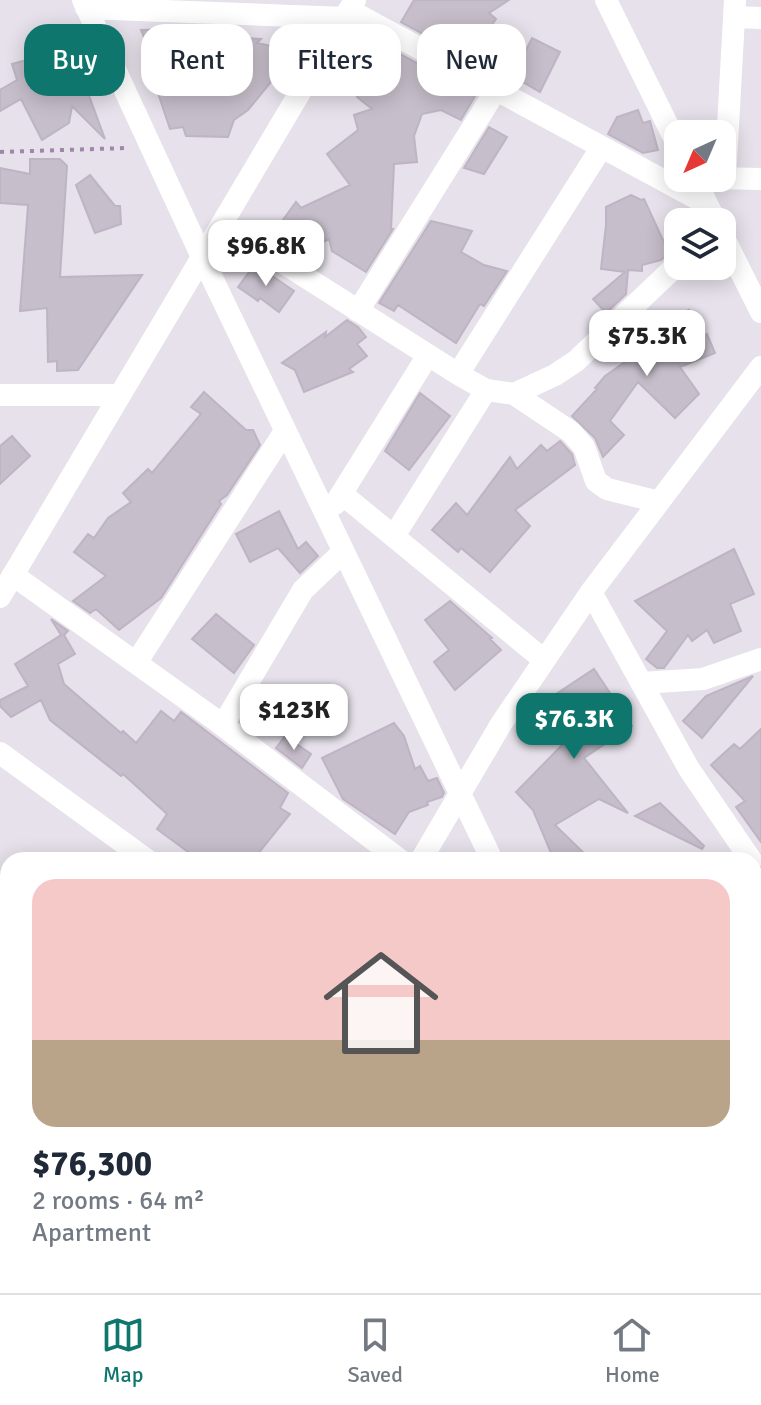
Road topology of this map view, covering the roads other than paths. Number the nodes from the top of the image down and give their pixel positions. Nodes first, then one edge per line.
1 (606, 0) edge
2 (85, 4) edge
3 (734, 8) edge
4 (350, 9) edge
5 (761, 18) edge
6 (417, 46) edge
7 (492, 96) edge
8 (507, 96) edge
9 (665, 120) edge
10 (724, 120) edge
11 (601, 148) junction
12 (736, 178) edge
13 (761, 179) edge
14 (703, 208) edge
15 (222, 224) junction
16 (202, 257) junction
17 (736, 260) edge
18 (664, 277) edge
19 (758, 301) edge
20 (358, 311) junction
21 (428, 355) junction
22 (761, 367) edge
23 (458, 374) junction
24 (486, 390) junction
25 (514, 394) junction
26 (0, 395) edge
27 (120, 395) junction
28 (285, 431) junction
29 (342, 494) junction
30 (659, 502) junction
31 (326, 516) junction
32 (394, 536) junction
33 (343, 552) junction
34 (13, 575) junction
35 (591, 592) junction
36 (0, 597) edge
37 (761, 659) edge
38 (544, 660) junction
39 (136, 663) junction
40 (642, 683) junction
41 (223, 725) junction
42 (0, 753) edge
43 (459, 793) junction
44 (136, 852) edge
45 (390, 852) edge
46 (426, 852) edge
47 (488, 852) edge
48 (746, 852) edge

1 - 9 street
2 - 4 street
2 - 16 street
3 - 5 street
3 - 10 street
4 - 6 street
4 - 15 street
7 - 20 street
8 - 11 street
11 - 14 street
11 - 23 street
12 - 13 street
15 - 16 street
15 - 20 street
16 - 27 street
16 - 28 street
17 - 19 street
18 - 25 street
20 - 21 street
21 - 23 street
21 - 29 street
22 - 30 street
23 - 24 street
24 - 25 street
24 - 32 street
25 - 30 street
26 - 27 street
27 - 34 street
28 - 31 street
28 - 39 street
29 - 31 street
29 - 32 street
30 - 35 street
31 - 33 street
32 - 38 street
33 - 41 street
33 - 43 street
34 - 36 street
34 - 39 street
35 - 38 street
35 - 40 street
37 - 40 street
38 - 43 street
39 - 41 street
40 - 48 street
41 - 45 street
42 - 44 street
43 - 46 street
43 - 47 street

